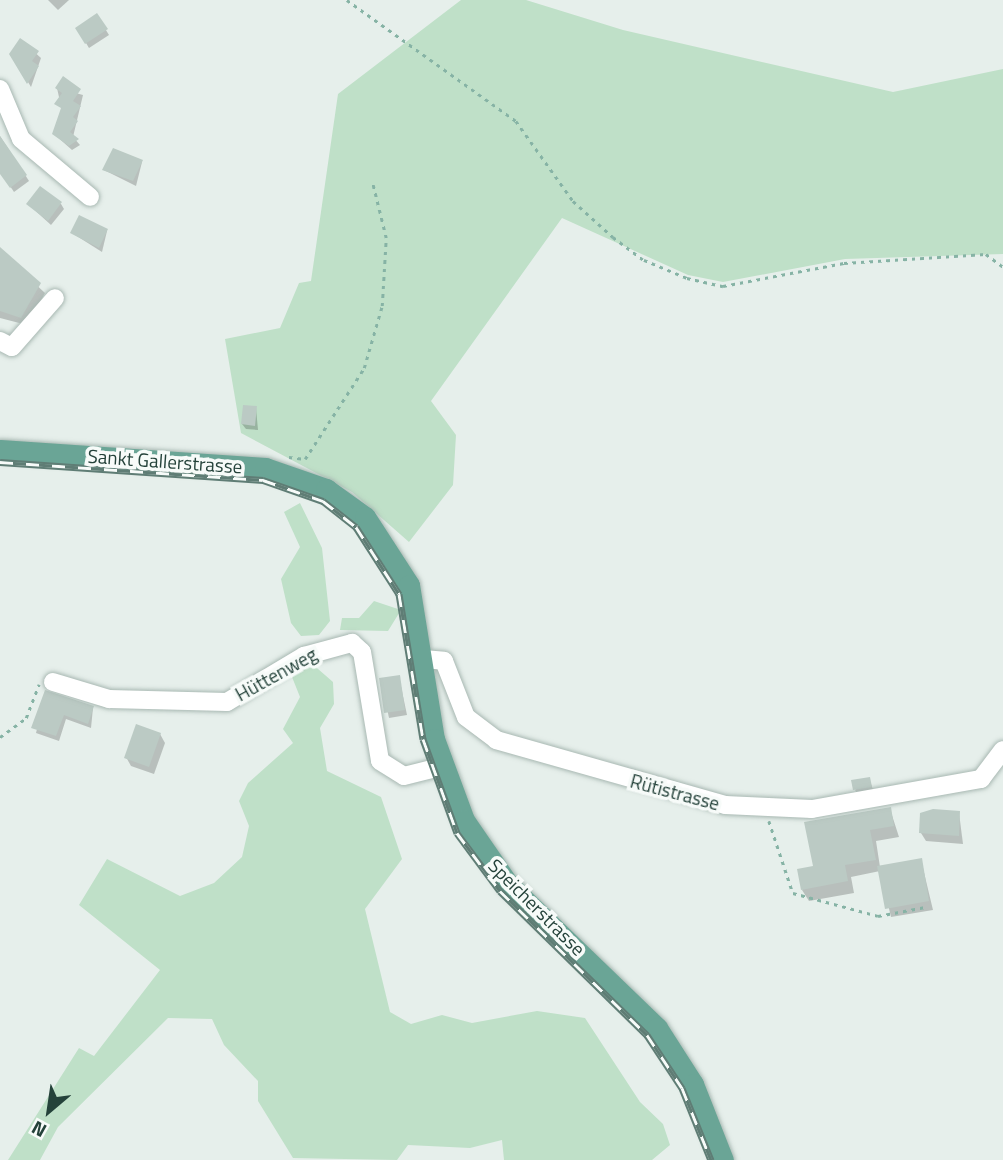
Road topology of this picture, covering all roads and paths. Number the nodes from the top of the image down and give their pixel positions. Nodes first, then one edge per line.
1 (347, 0) edge
2 (0, 89) edge
3 (373, 186) dead end
4 (90, 197) dead end
5 (1003, 267) edge
6 (55, 298) dead end
7 (0, 341) edge
8 (0, 450) edge
9 (284, 456) dead end
10 (326, 489) joint
11 (423, 659) junction
12 (53, 682) joint
13 (0, 737) edge
14 (1003, 750) edge
15 (441, 767) junction
16 (762, 809) junction
17 (925, 907) dead end
18 (723, 1160) edge

1 - 5 path
2 - 4 street
3 - 9 path
6 - 7 street
8 - 10 main road, Sankt Gallerstrasse
10 - 11 main road, Speicherstrasse
11 - 15 main road, Speicherstrasse
11 - 16 street, Rütistrasse
12 - 13 path
12 - 15 street, Hüttenweg
14 - 16 street, Rütistrasse
15 - 18 main road, Speicherstrasse
16 - 17 path

